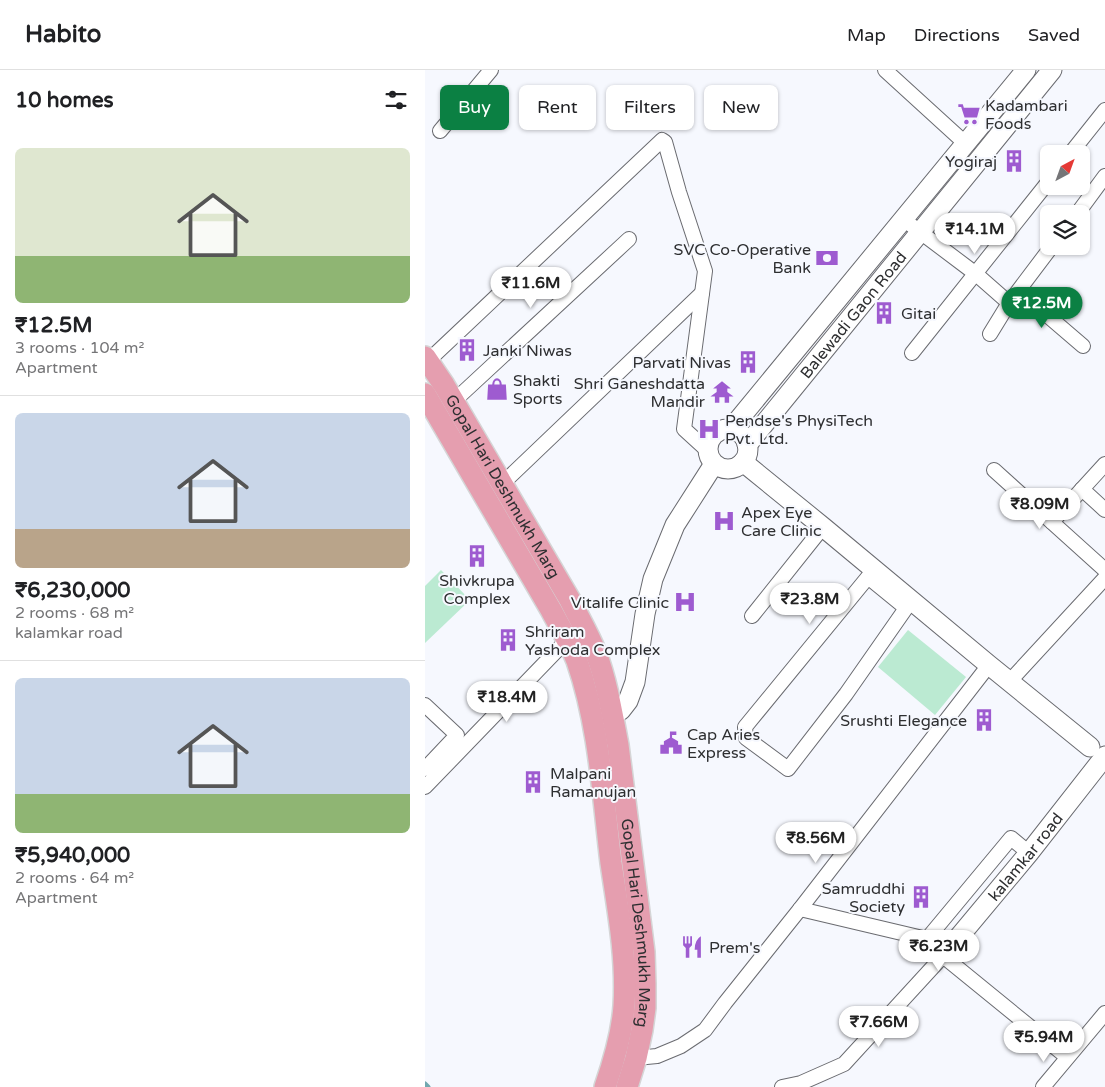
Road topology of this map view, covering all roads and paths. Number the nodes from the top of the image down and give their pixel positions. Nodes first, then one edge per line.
1 (491, 70) edge
2 (885, 70) edge
3 (1026, 70) edge
4 (1052, 70) edge
5 (1105, 110) edge
6 (440, 131) dead end
7 (965, 143) junction
8 (1077, 145) edge
9 (1105, 176) edge
10 (1040, 192) edge
11 (1084, 205) edge
12 (903, 219) junction
13 (919, 232) junction
14 (629, 239) dead end
15 (1045, 255) edge
16 (716, 262) dead end
17 (705, 271) junction
18 (976, 274) junction
19 (1019, 291) junction
20 (702, 293) junction
21 (1009, 303) junction
22 (990, 334) dead end
23 (1083, 346) dead end
24 (912, 353) dead end
25 (426, 359) edge
26 (425, 394) edge
27 (453, 401) junction
28 (729, 429) junction
29 (745, 453) junction
30 (711, 457) junction
31 (1105, 464) edge
32 (994, 470) dead end
33 (502, 484) junction
34 (1082, 489) junction
35 (1105, 510) edge
36 (1052, 522) junction
37 (823, 527) junction
38 (1105, 570) edge
39 (1105, 578) edge
40 (909, 604) junction
41 (752, 616) dead end
42 (567, 640) junction
43 (599, 662) junction
44 (989, 666) junction
45 (580, 673) junction
46 (1009, 682) junction
47 (425, 705) edge
48 (613, 715) junction
49 (592, 720) junction
50 (1100, 758) edge
51 (426, 778) edge
52 (1029, 853) junction
53 (800, 909) junction
54 (927, 939) junction
55 (943, 956) junction
56 (1105, 1013) edge
57 (1067, 1057) junction
58 (636, 1058) junction
59 (605, 1087) edge
60 (627, 1087) edge
61 (782, 1087) edge
62 (1043, 1087) edge

1 - 6 street
2 - 7 street
3 - 7 main road, Balewadi Gaon Road
4 - 13 main road, Balewadi Gaon Road
5 - 8 street
7 - 12 main road, Balewadi Gaon Road
9 - 11 street
10 - 18 street
12 - 13 street
12 - 28 main road, Balewadi Gaon Road
13 - 18 street
13 - 29 main road, Balewadi Gaon Road
14 - 27 street
15 - 19 street
16 - 17 street
17 - 20 street
17 - 25 street
18 - 21 street
18 - 24 street
19 - 21 street
19 - 23 street
20 - 30 street
20 - 33 street
21 - 22 street
25 - 27 main road, Gopal Hari Deshmukh Marg
26 - 42 main road, Gopal Hari Deshmukh Marg
27 - 33 main road, Gopal Hari Deshmukh Marg
28 - 29 main road
28 - 30 main road
29 - 30 main road
29 - 37 main road
30 - 48 main road
31 - 34 street
32 - 36 street
33 - 43 main road, Gopal Hari Deshmukh Marg
34 - 35 street
34 - 36 street
36 - 38 street
37 - 40 main road
37 - 41 street
39 - 46 street
40 - 40 street
40 - 44 main road
42 - 45 main road, Gopal Hari Deshmukh Marg
42 - 51 street
43 - 45 main road
43 - 48 main road, Gopal Hari Deshmukh Marg
44 - 46 main road
44 - 53 street
45 - 49 main road, Gopal Hari Deshmukh Marg
46 - 50 main road
47 - 51 street
48 - 49 main road
48 - 58 main road, Gopal Hari Deshmukh Marg
49 - 59 main road, Gopal Hari Deshmukh Marg
50 - 52 main road, kalamkar road
52 - 54 street
52 - 55 main road, kalamkar road
53 - 54 street
53 - 58 street
54 - 55 street
55 - 57 street
55 - 61 street
56 - 57 street
57 - 62 street
58 - 60 main road, Gopal Hari Deshmukh Marg

